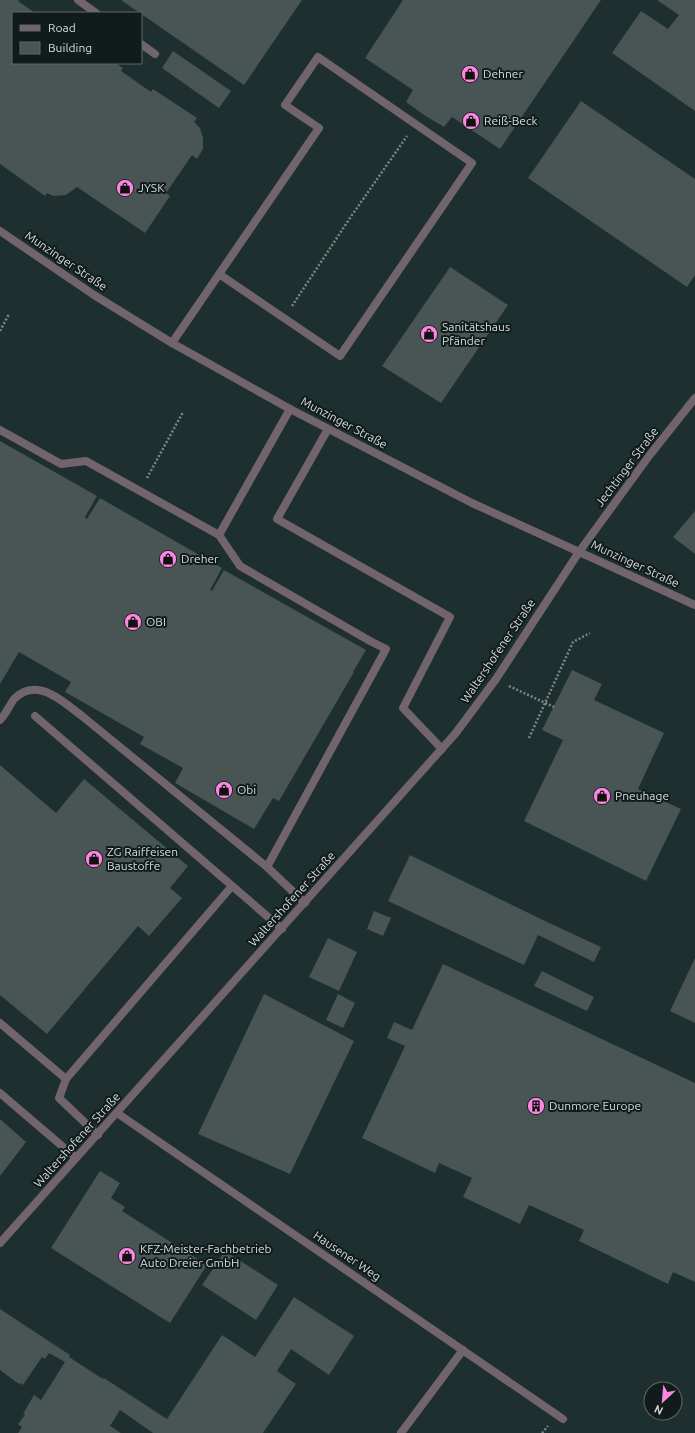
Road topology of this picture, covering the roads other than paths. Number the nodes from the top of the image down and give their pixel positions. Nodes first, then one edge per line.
1 (78, 0) edge
2 (95, 12) edge
3 (142, 45) edge
4 (155, 54) dead end
5 (0, 231) edge
6 (219, 274) junction
7 (172, 342) junction
8 (695, 398) edge
9 (290, 409) junction
10 (328, 428) junction
11 (0, 430) edge
12 (219, 535) junction
13 (579, 552) junction
14 (695, 605) edge
15 (34, 716) dead end
16 (0, 720) edge
17 (442, 749) junction
18 (268, 867) junction
19 (232, 886) junction
20 (305, 903) junction
21 (282, 929) junction
22 (0, 1023) edge
23 (66, 1079) junction
24 (0, 1092) edge
25 (117, 1113) junction
26 (98, 1134) junction
27 (76, 1158) junction
28 (0, 1243) edge
29 (463, 1350) junction
30 (563, 1419) dead end
31 (401, 1433) edge

1 - 2 street
3 - 4 street
5 - 7 street, Munzinger Straße
6 - 6 street
6 - 7 street
7 - 9 street, Munzinger Straße
8 - 13 street, Jechtinger Straße
9 - 10 street, Munzinger Straße
9 - 12 street
10 - 13 street, Munzinger Straße
10 - 17 street
11 - 12 street
12 - 18 street
13 - 14 street, Munzinger Straße
13 - 17 street, Waltershofener Straße
15 - 19 street
16 - 18 street
17 - 20 street, Waltershofener Straße
18 - 20 street
19 - 21 street
19 - 23 street
20 - 21 street, Waltershofener Straße
21 - 25 street, Waltershofener Straße
22 - 23 street
23 - 26 street
24 - 27 street
25 - 26 street, Waltershofener Straße
25 - 29 street, Hausener Weg
26 - 27 street, Waltershofener Straße
27 - 28 street, Waltershofener Straße
29 - 30 street, Hausener Weg
29 - 31 street

